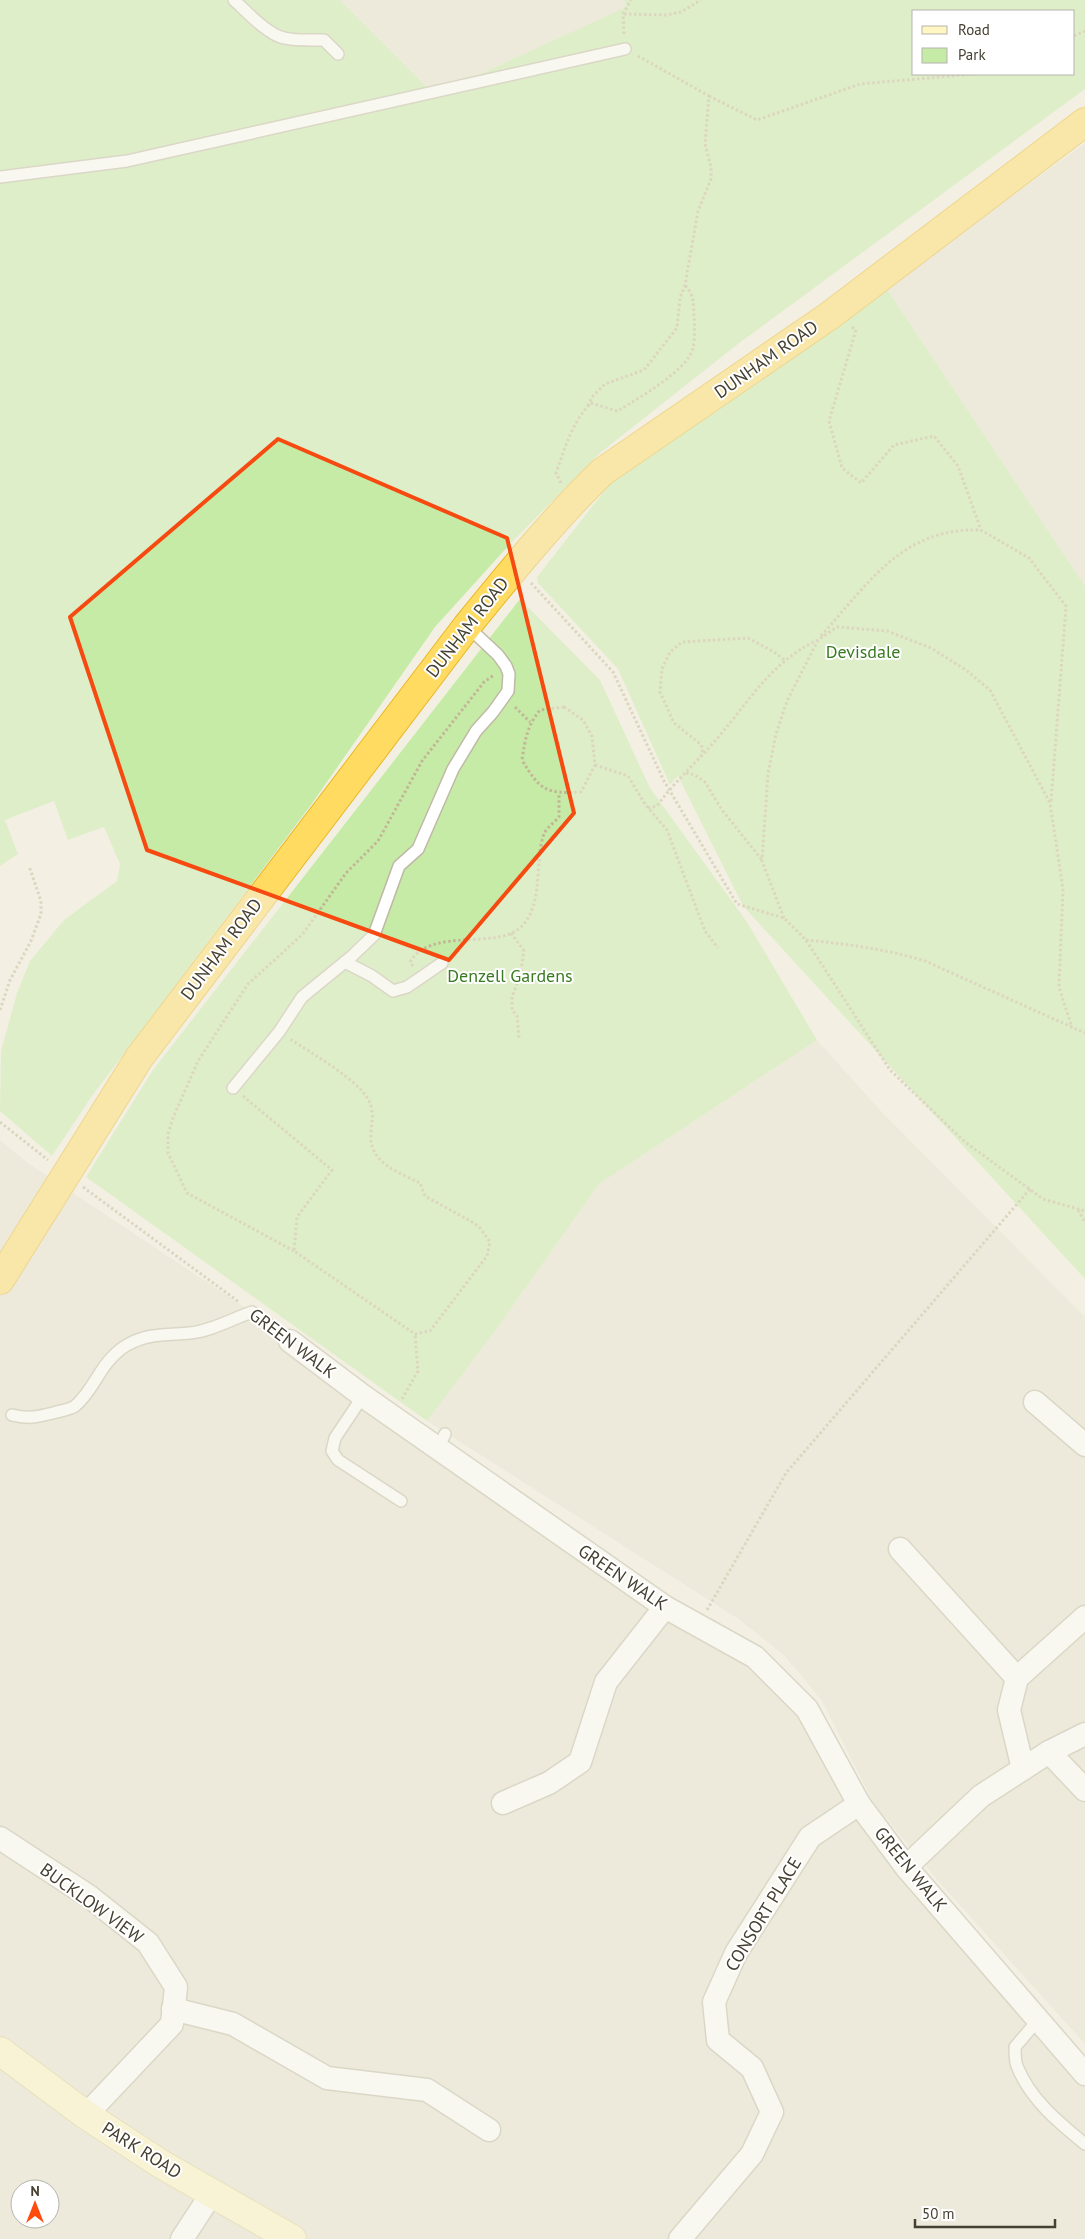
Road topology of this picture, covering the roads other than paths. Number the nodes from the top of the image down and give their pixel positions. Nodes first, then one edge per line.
1 (234, 0) edge
2 (626, 49) road end
3 (338, 54) dead end
4 (1085, 122) edge
5 (0, 177) edge
6 (467, 626) junction
7 (345, 962) junction
8 (442, 964) dead end
9 (233, 1088) road end
10 (0, 1280) edge
11 (290, 1341) joint
12 (363, 1396) junction
13 (1035, 1402) dead end
14 (12, 1415) dead end
15 (1085, 1445) edge
16 (401, 1501) dead end
17 (900, 1549) dead end
18 (665, 1606) junction
19 (1085, 1617) edge
20 (1017, 1678) junction
21 (1085, 1734) edge
22 (1049, 1752) junction
23 (1023, 1768) junction
24 (1085, 1790) edge
25 (503, 1803) dead end
26 (859, 1804) junction
27 (0, 1838) edge
28 (906, 1867) junction
29 (173, 2009) junction
30 (1038, 2020) junction
31 (0, 2051) edge
32 (1085, 2074) edge
33 (86, 2115) junction
34 (489, 2130) dead end
35 (1085, 2144) edge
36 (212, 2193) junction
37 (182, 2239) edge
38 (292, 2239) edge
39 (680, 2239) edge

1 - 3 lane
2 - 5 lane
4 - 6 highway, DUNHAM ROAD
6 - 7 lane
6 - 10 highway, DUNHAM ROAD
7 - 8 lane
7 - 9 lane
11 - 12 street, GREEN WALK
11 - 14 lane, GREEN WALK
12 - 16 lane
12 - 18 street, GREEN WALK
13 - 15 street
17 - 20 street
18 - 25 street
18 - 26 street, GREEN WALK
19 - 20 street
20 - 23 street
21 - 22 street
22 - 23 street
22 - 24 street
23 - 28 street
26 - 28 street, GREEN WALK
26 - 39 street, CONSORT PLACE
27 - 29 street, BUCKLOW VIEW
28 - 30 street, GREEN WALK
29 - 33 street, BUCKLOW VIEW
29 - 34 street
30 - 32 street, GREEN WALK
30 - 35 lane
31 - 33 main road, PARK ROAD
33 - 36 main road, PARK ROAD
36 - 37 street
36 - 38 main road, PARK ROAD

